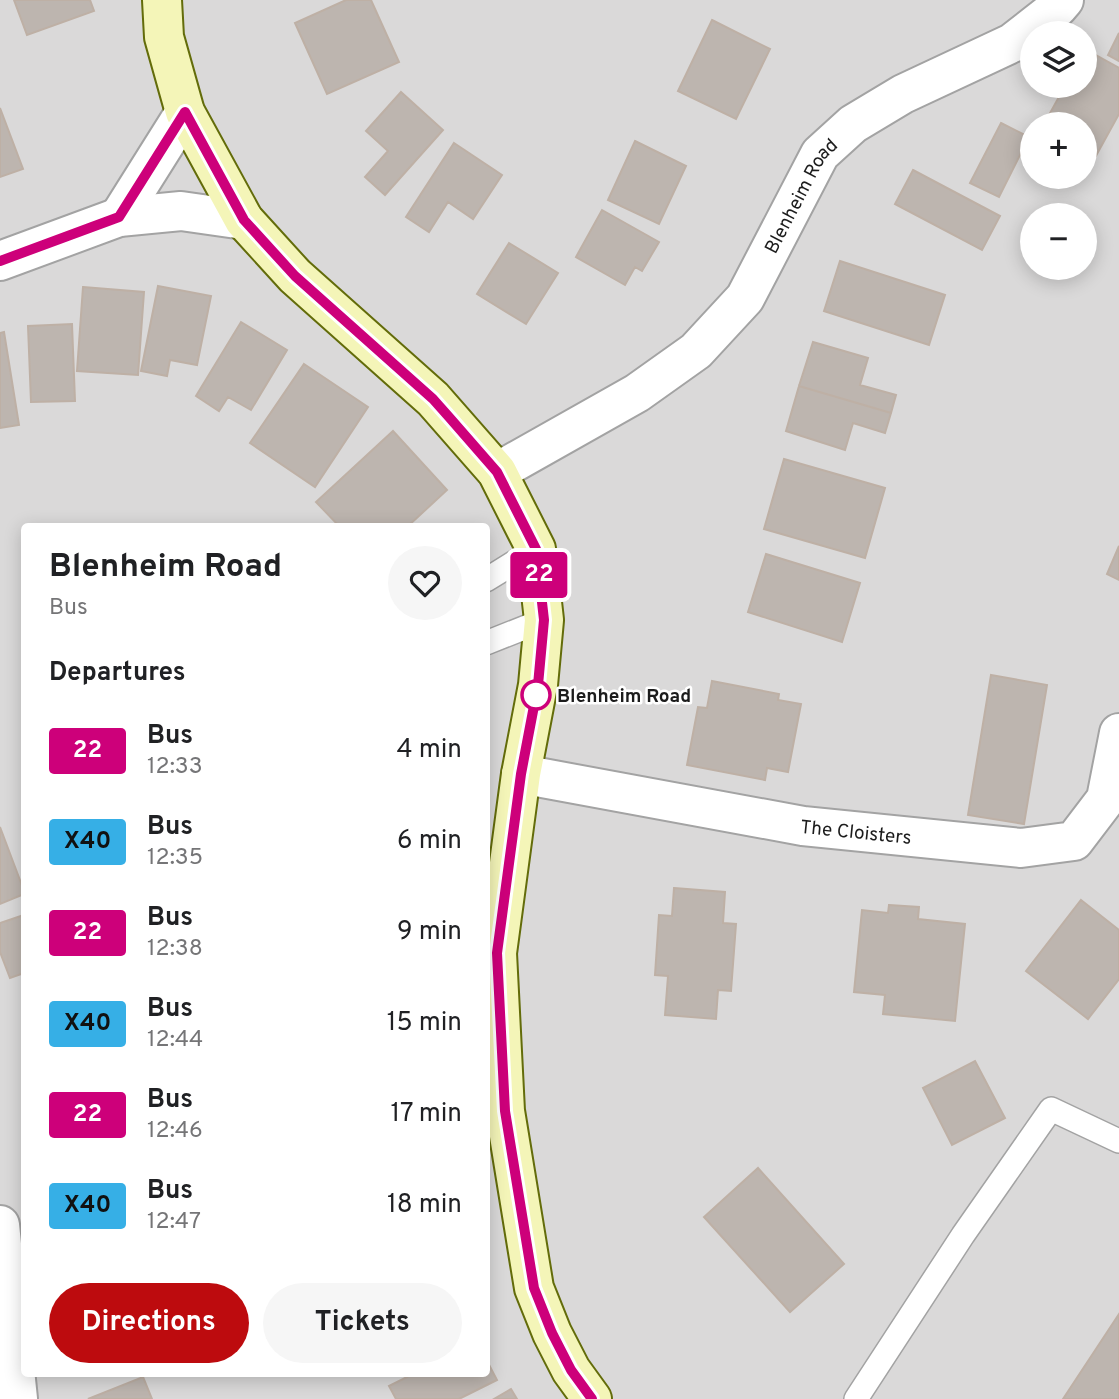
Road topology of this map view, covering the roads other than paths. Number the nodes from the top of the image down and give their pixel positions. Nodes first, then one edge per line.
1 (162, 0) edge
2 (1064, 0) edge
3 (185, 112) junction
4 (119, 217) junction
5 (244, 220) junction
6 (0, 261) edge
7 (497, 472) junction
8 (536, 549) junction
9 (490, 578) edge
10 (544, 620) junction
11 (490, 641) edge
12 (1119, 733) edge
13 (521, 774) junction
14 (1119, 1141) edge
15 (0, 1225) edge
16 (18, 1399) edge
17 (592, 1399) edge
18 (856, 1399) edge

1 - 3 street
2 - 7 street, Blenheim Road
3 - 4 street
3 - 5 street
4 - 5 street
4 - 6 street
5 - 7 street
7 - 8 street
8 - 9 lane
8 - 10 street
10 - 11 lane
10 - 13 street
12 - 13 street, The Cloisters
13 - 17 street
14 - 18 lane
15 - 16 street

